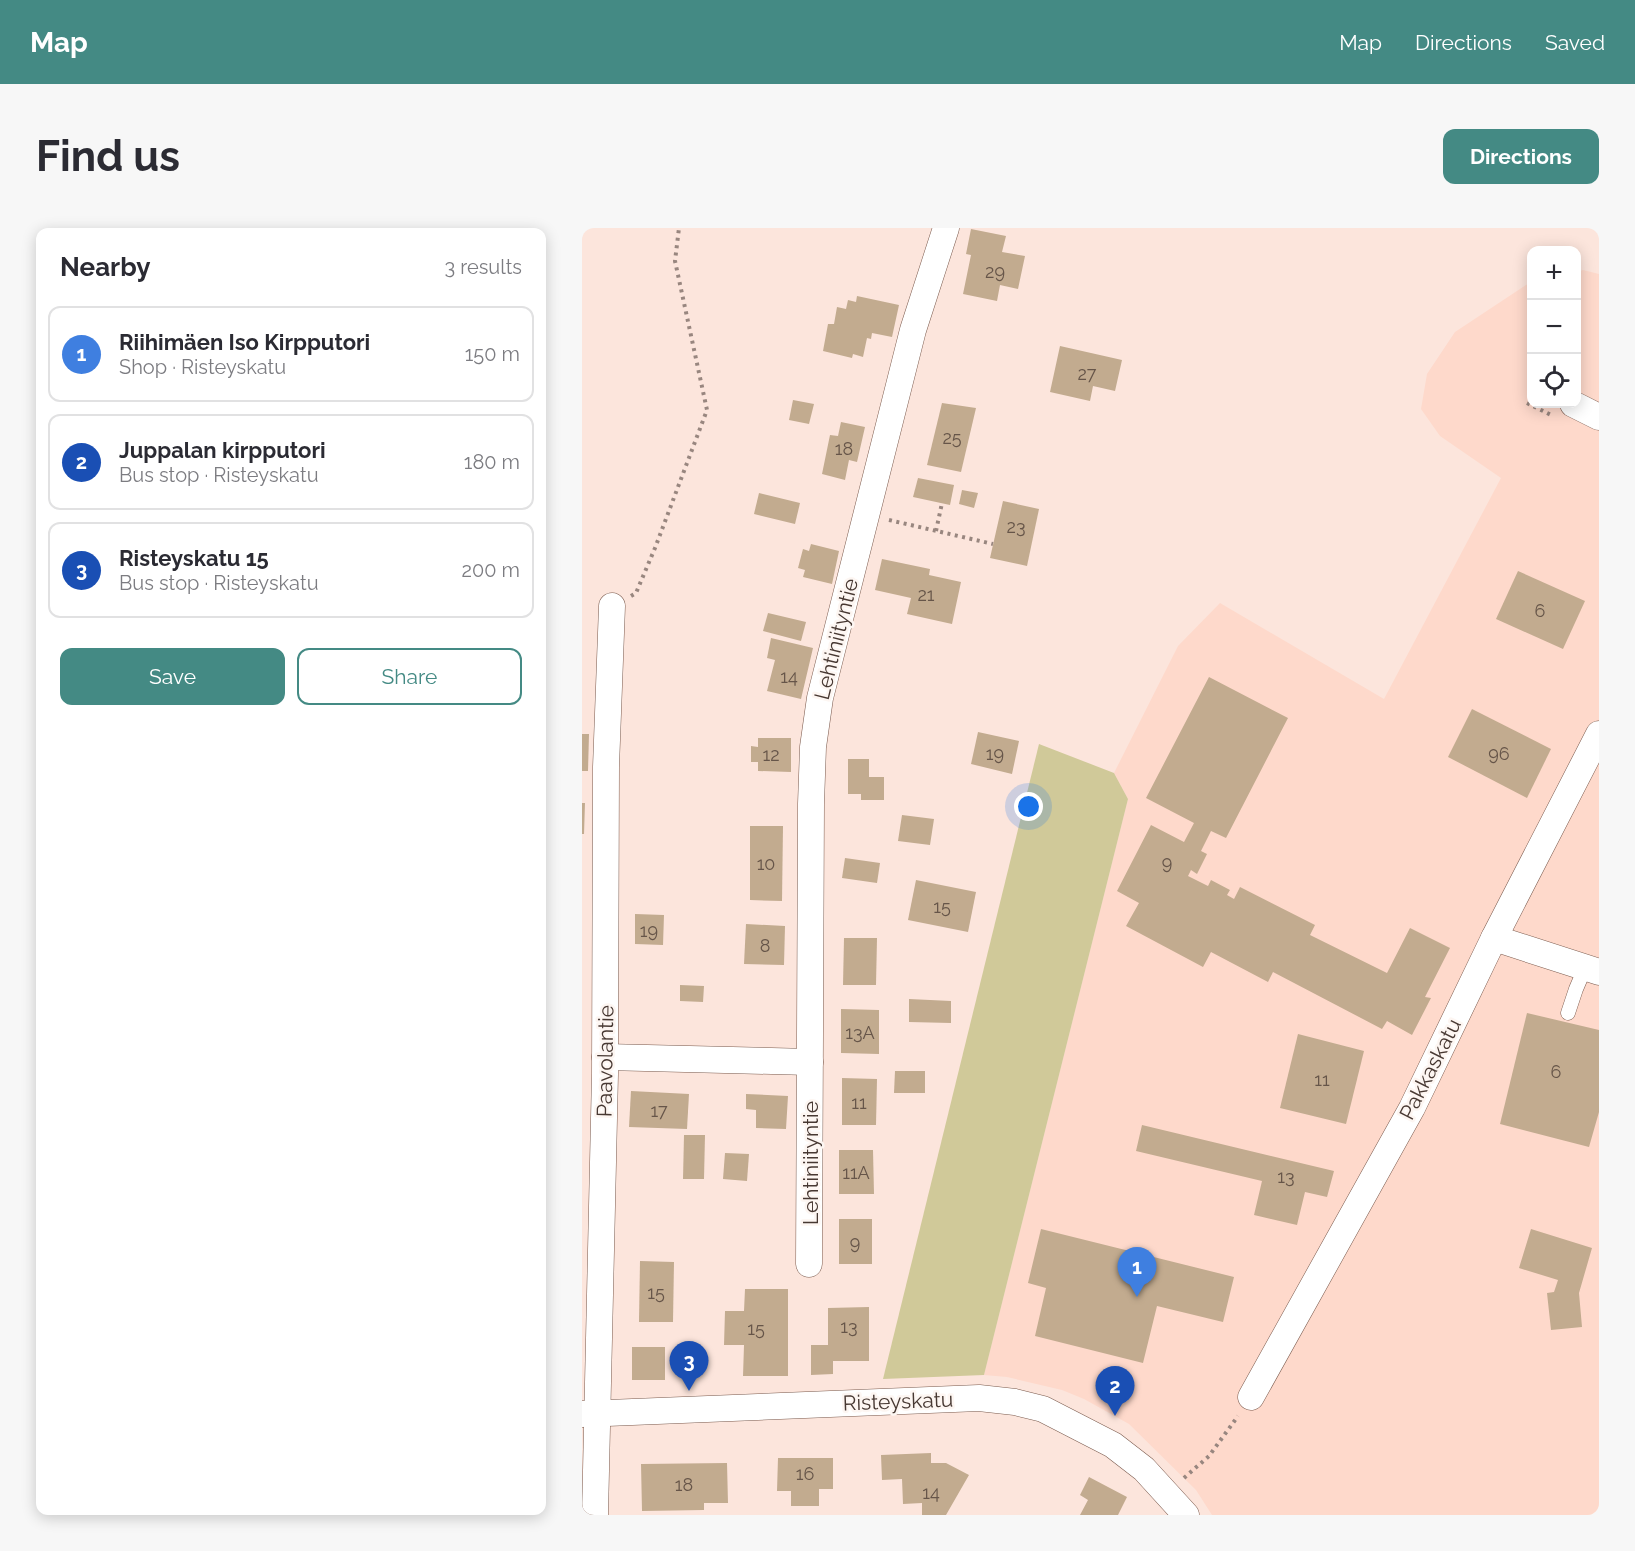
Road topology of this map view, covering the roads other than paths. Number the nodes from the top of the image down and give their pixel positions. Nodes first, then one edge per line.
1 (946, 228) edge
2 (1581, 408) edge
3 (1599, 417) edge
4 (612, 606) road end
5 (1599, 734) edge
6 (1494, 938) junction
7 (1592, 970) edge
8 (1568, 1013) dead end
9 (605, 1057) junction
10 (810, 1062) junction
11 (809, 1264) dead end
12 (1251, 1398) road end
13 (590, 1414) edge
14 (1176, 1508) edge
15 (595, 1515) edge

1 - 10 street, Lehtiniityntie
2 - 3 street
4 - 9 street, Paavolantie
5 - 6 street, Pakkaskatu
6 - 7 street
6 - 12 street, Pakkaskatu
7 - 8 lane
9 - 10 street
9 - 13 street, Paavolantie
10 - 11 street, Lehtiniityntie
13 - 14 street, Risteyskatu
13 - 15 street, Paavolantie

